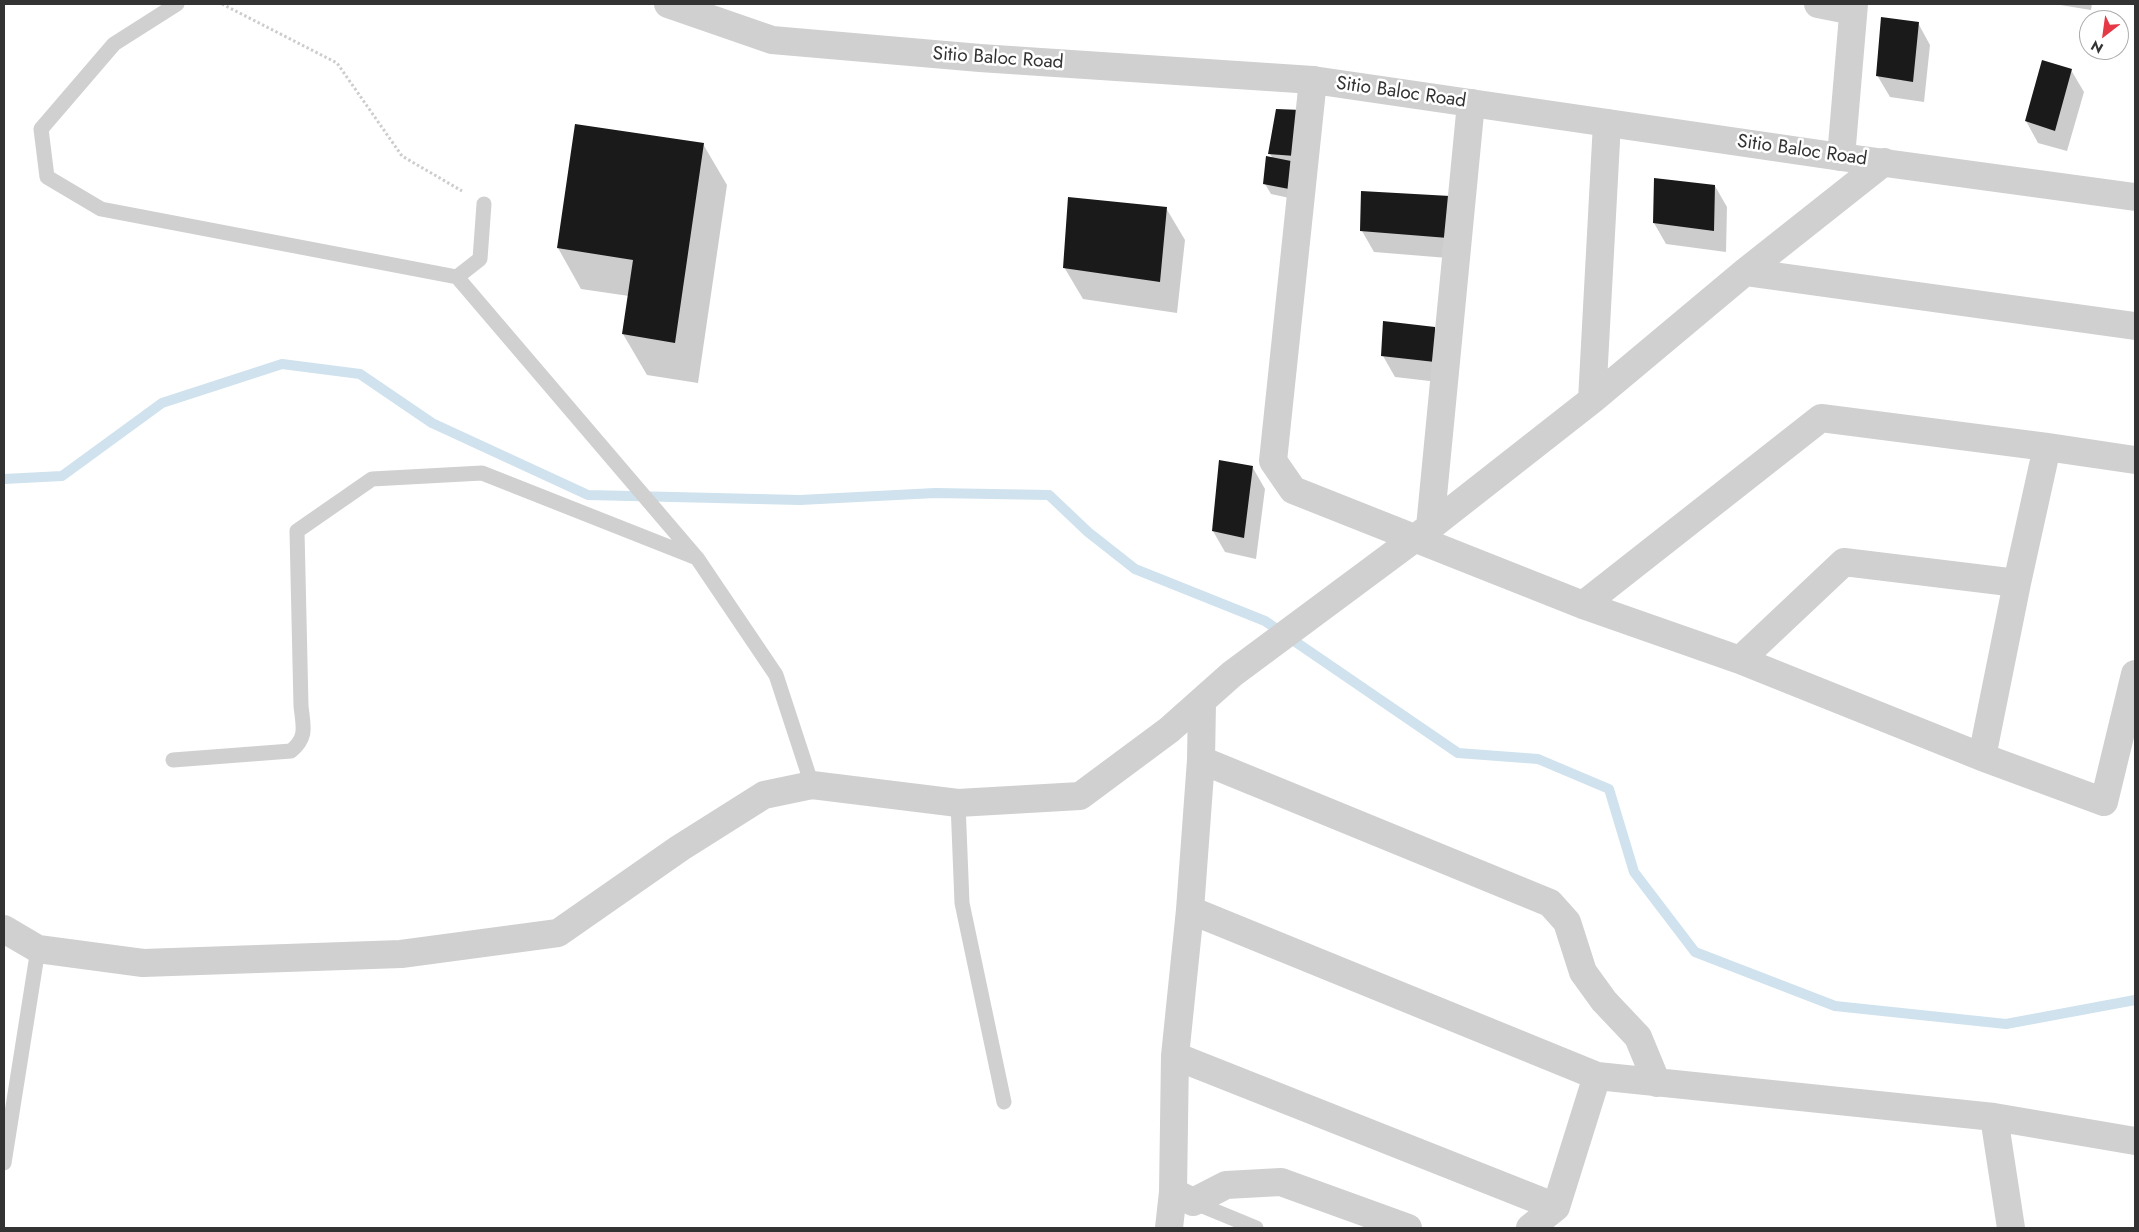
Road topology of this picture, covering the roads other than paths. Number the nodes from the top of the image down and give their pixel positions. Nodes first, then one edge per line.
1 (177, 4) edge
2 (668, 4) edge
3 (1818, 4) edge
4 (1854, 7) edge
5 (1313, 80) junction
6 (1471, 103) junction
7 (1607, 123) junction
8 (1841, 157) junction
9 (1884, 162) junction
10 (2135, 197) edge
11 (484, 204) road end
12 (1745, 272) junction
13 (457, 277) junction
14 (2135, 326) edge
15 (1592, 400) junction
16 (2047, 447) junction
17 (2135, 460) edge
18 (1422, 533) junction
19 (697, 558) junction
20 (2017, 583) junction
21 (1583, 605) junction
22 (1740, 660) junction
23 (2135, 674) edge
24 (1202, 704) junction
25 (1982, 758) junction
26 (173, 760) dead end
27 (1201, 760) junction
28 (812, 785) junction
29 (958, 803) junction
30 (1190, 910) junction
31 (4, 930) edge
32 (38, 949) junction
33 (1174, 1056) junction
34 (1597, 1076) junction
35 (1656, 1084) junction
36 (1004, 1102) dead end
37 (1994, 1117) junction
38 (2135, 1140) edge
39 (4, 1163) edge
40 (1183, 1197) junction
41 (1556, 1207) junction
42 (1169, 1228) edge
43 (1256, 1228) edge
44 (1408, 1228) edge
45 (1530, 1228) edge
46 (2011, 1228) edge

1 - 13 lane
2 - 5 street, Sitio Baloc Road
3 - 4 street
4 - 8 street
5 - 6 street, Sitio Baloc Road
5 - 18 street
6 - 7 street, Sitio Baloc Road
6 - 18 street
7 - 8 street, Sitio Baloc Road
7 - 15 street
8 - 9 street, Sitio Baloc Road
9 - 10 street, Sitio Baloc Road
9 - 12 street
11 - 13 lane
12 - 14 street
12 - 15 street
13 - 19 lane
15 - 18 street
16 - 17 street
16 - 20 street
16 - 21 street
18 - 21 street
18 - 24 street
19 - 26 lane
19 - 28 lane
20 - 22 street
20 - 25 street
21 - 22 street
22 - 25 street
23 - 25 street
24 - 27 street
24 - 29 street
27 - 30 street
27 - 35 street
28 - 29 street
28 - 32 street
29 - 36 lane
30 - 33 street
30 - 34 street
31 - 32 street
32 - 39 lane
33 - 40 street
33 - 41 street
34 - 35 street
34 - 41 street
35 - 37 street
37 - 38 street
37 - 46 street
40 - 42 street
40 - 43 lane
40 - 44 street
41 - 45 street

